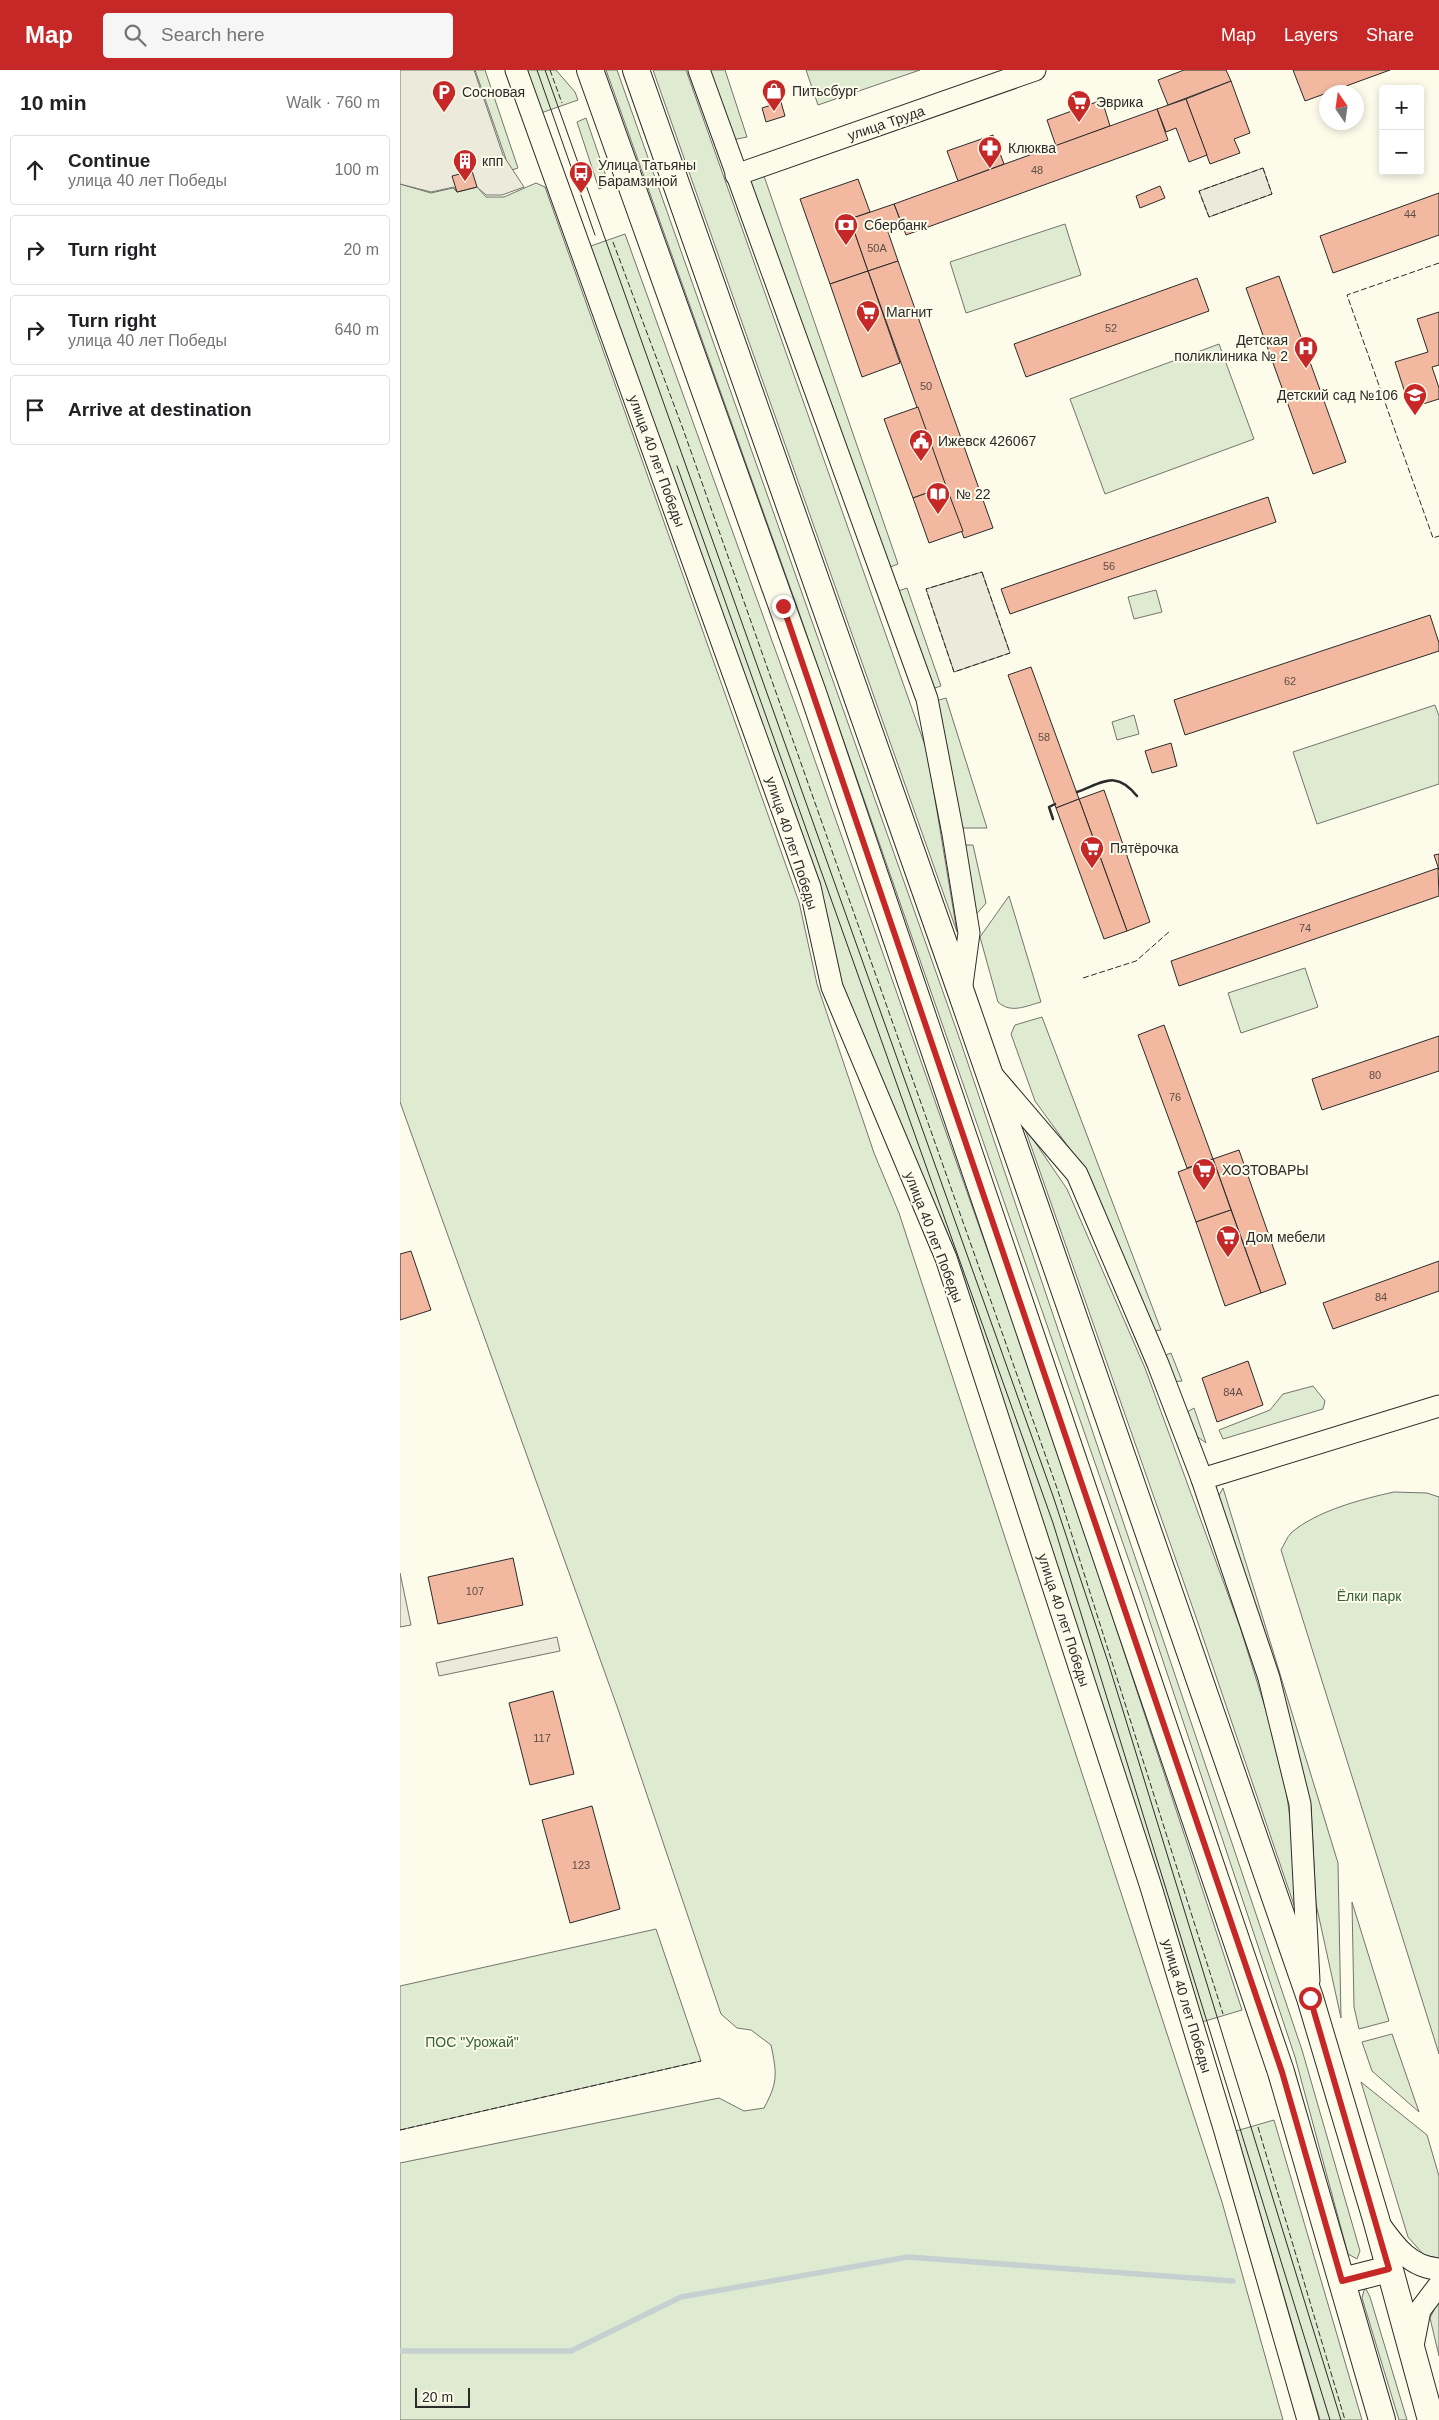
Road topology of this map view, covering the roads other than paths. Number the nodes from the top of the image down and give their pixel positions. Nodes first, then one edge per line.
1 (516, 70) edge
2 (590, 70) edge
3 (636, 70) edge
4 (698, 70) edge
5 (1035, 70) edge
6 (736, 175) junction
7 (960, 992) junction
8 (986, 1068) junction
9 (1439, 1406) edge
10 (1202, 1479) junction
11 (1310, 1998) junction
12 (1376, 2219) junction
13 (1389, 2269) junction
14 (1439, 2269) edge
15 (1342, 2281) junction
16 (1439, 2285) edge
17 (1412, 2351) junction
18 (1424, 2394) junction
19 (1439, 2418) edge
20 (1308, 2420) edge
21 (1382, 2420) edge
22 (1431, 2420) edge

1 - 20 street, улица 40 лет Победы
2 - 15 main road
3 - 7 main road
4 - 6 street
5 - 6 street, улица Труда
6 - 7 street
7 - 8 main road
8 - 10 street
8 - 11 main road
9 - 10 street
10 - 11 street
11 - 12 main road
12 - 13 main road
12 - 14 street
13 - 15 main road
13 - 17 main road
15 - 21 main road
16 - 17 street
17 - 18 main road
18 - 19 street
18 - 22 main road

